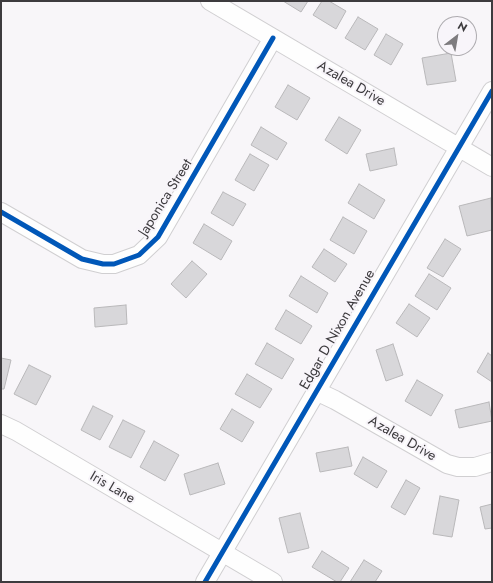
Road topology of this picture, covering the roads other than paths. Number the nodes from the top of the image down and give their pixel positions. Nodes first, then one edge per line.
1 (210, 1) edge
2 (273, 38) junction
3 (492, 91) edge
4 (459, 147) junction
5 (492, 167) edge
6 (1, 212) edge
7 (316, 391) junction
8 (1, 424) edge
9 (492, 462) edge
10 (222, 552) junction
11 (205, 582) edge
12 (273, 582) edge

1 - 2 street, Azalea Drive
2 - 4 street, Azalea Drive
2 - 6 street, Japonica Street
3 - 4 street, Edgar D Nixon Avenue
4 - 5 street, Azalea Drive
4 - 7 street, Edgar D Nixon Avenue
7 - 9 street, Azalea Drive
7 - 10 street, Edgar D Nixon Avenue
8 - 10 street, Iris Lane
10 - 11 street, Edgar D Nixon Avenue
10 - 12 street, Iris Lane

